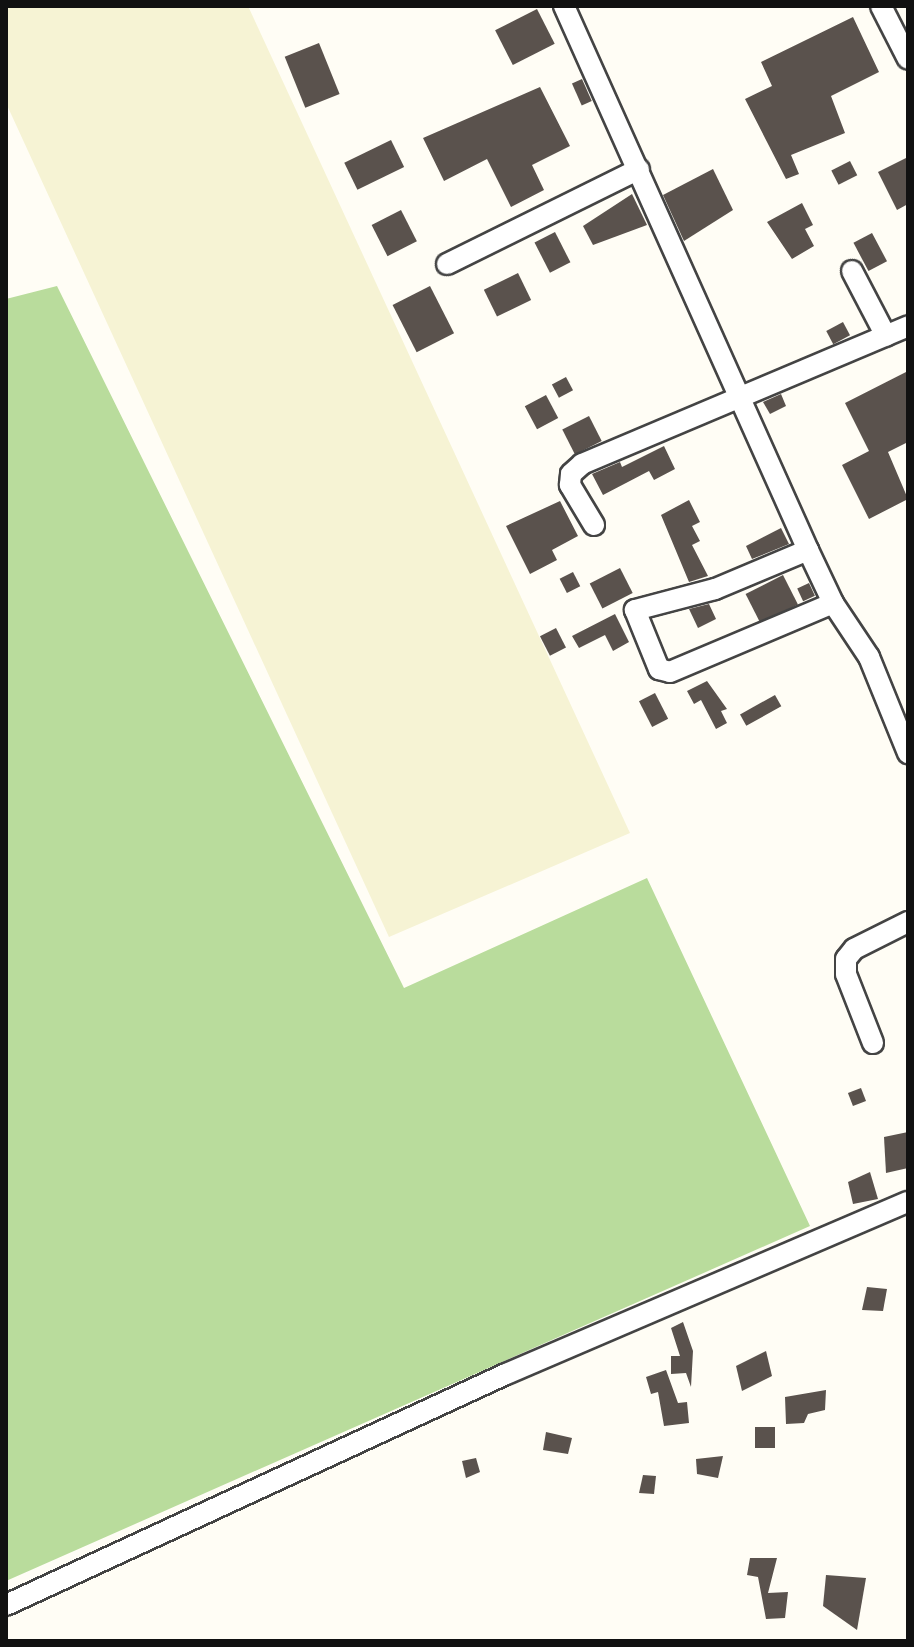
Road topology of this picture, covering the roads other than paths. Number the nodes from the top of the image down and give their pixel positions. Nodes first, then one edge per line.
1 (564, 6) edge
2 (881, 6) edge
3 (908, 59) edge
4 (639, 169) junction
5 (447, 264) dead end
6 (852, 271) dead end
7 (908, 326) edge
8 (886, 336) junction
9 (741, 400) junction
10 (594, 525) dead end
11 (808, 550) junction
12 (833, 603) junction
13 (908, 753) edge
14 (908, 922) edge
15 (873, 1043) dead end
16 (908, 1202) edge
17 (6, 1605) edge

1 - 4 street
2 - 3 street
4 - 5 street
4 - 9 street
6 - 8 street
7 - 8 street
8 - 9 street
9 - 10 street
9 - 11 street
11 - 12 street
11 - 12 street
12 - 13 street
14 - 15 street
16 - 17 street

